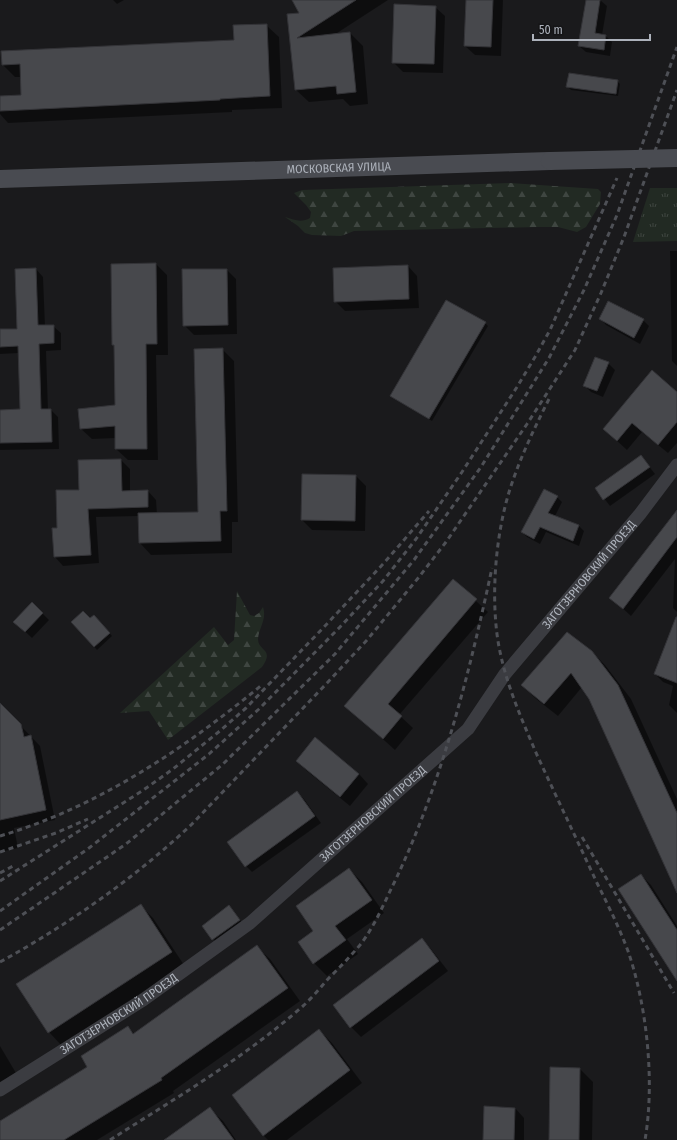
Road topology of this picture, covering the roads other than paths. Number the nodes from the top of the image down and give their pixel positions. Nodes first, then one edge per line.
1 (677, 158) edge
2 (0, 178) edge
3 (677, 465) edge
4 (0, 1090) edge

1 - 2 main road, МОСКОВСКАЯ УЛИЦА, bridge
3 - 4 street, ЗАГОТЗЕРНОВСКИЙ ПРОЕЗД

